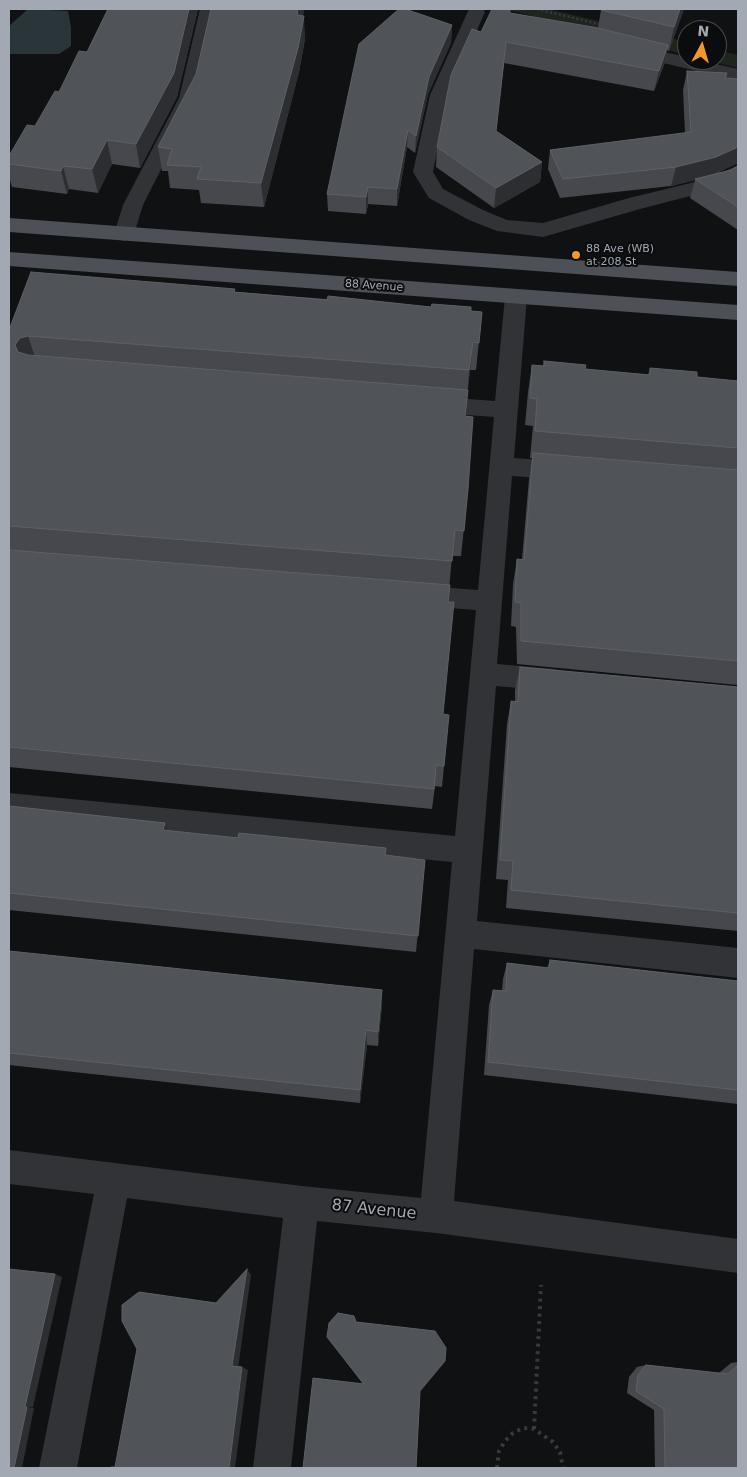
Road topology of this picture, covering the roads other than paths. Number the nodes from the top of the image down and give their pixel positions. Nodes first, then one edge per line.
1 (209, 9) edge
2 (474, 10) edge
3 (495, 17) edge
4 (612, 45) edge
5 (738, 75) edge
6 (738, 171) edge
7 (9, 225) edge
8 (124, 234) junction
9 (9, 259) edge
10 (738, 279) edge
11 (516, 297) junction
12 (738, 314) edge
13 (408, 402) edge
14 (506, 410) junction
15 (501, 466) junction
16 (590, 473) edge
17 (391, 593) edge
18 (489, 601) junction
19 (483, 674) junction
20 (581, 683) edge
21 (9, 806) edge
22 (468, 850) junction
23 (460, 933) junction
24 (738, 963) edge
25 (9, 1166) edge
26 (114, 1180) junction
27 (302, 1203) junction
28 (436, 1216) junction
29 (738, 1256) edge
30 (58, 1468) edge
31 (272, 1468) edge

1 - 8 street
2 - 3 street
2 - 6 street
4 - 5 street
7 - 8 main road
8 - 10 main road
9 - 11 main road, 88 Avenue
11 - 12 main road, 88 Avenue
11 - 14 street
13 - 14 street
14 - 15 street
15 - 16 street
15 - 18 street
17 - 18 street
18 - 19 street
19 - 20 street
19 - 22 street
21 - 22 street
22 - 23 street
23 - 24 street
23 - 28 street
25 - 26 street, 87 Avenue
26 - 27 street, 87 Avenue
26 - 30 street
27 - 28 street, 87 Avenue
27 - 31 street
28 - 29 street, 87 Avenue

